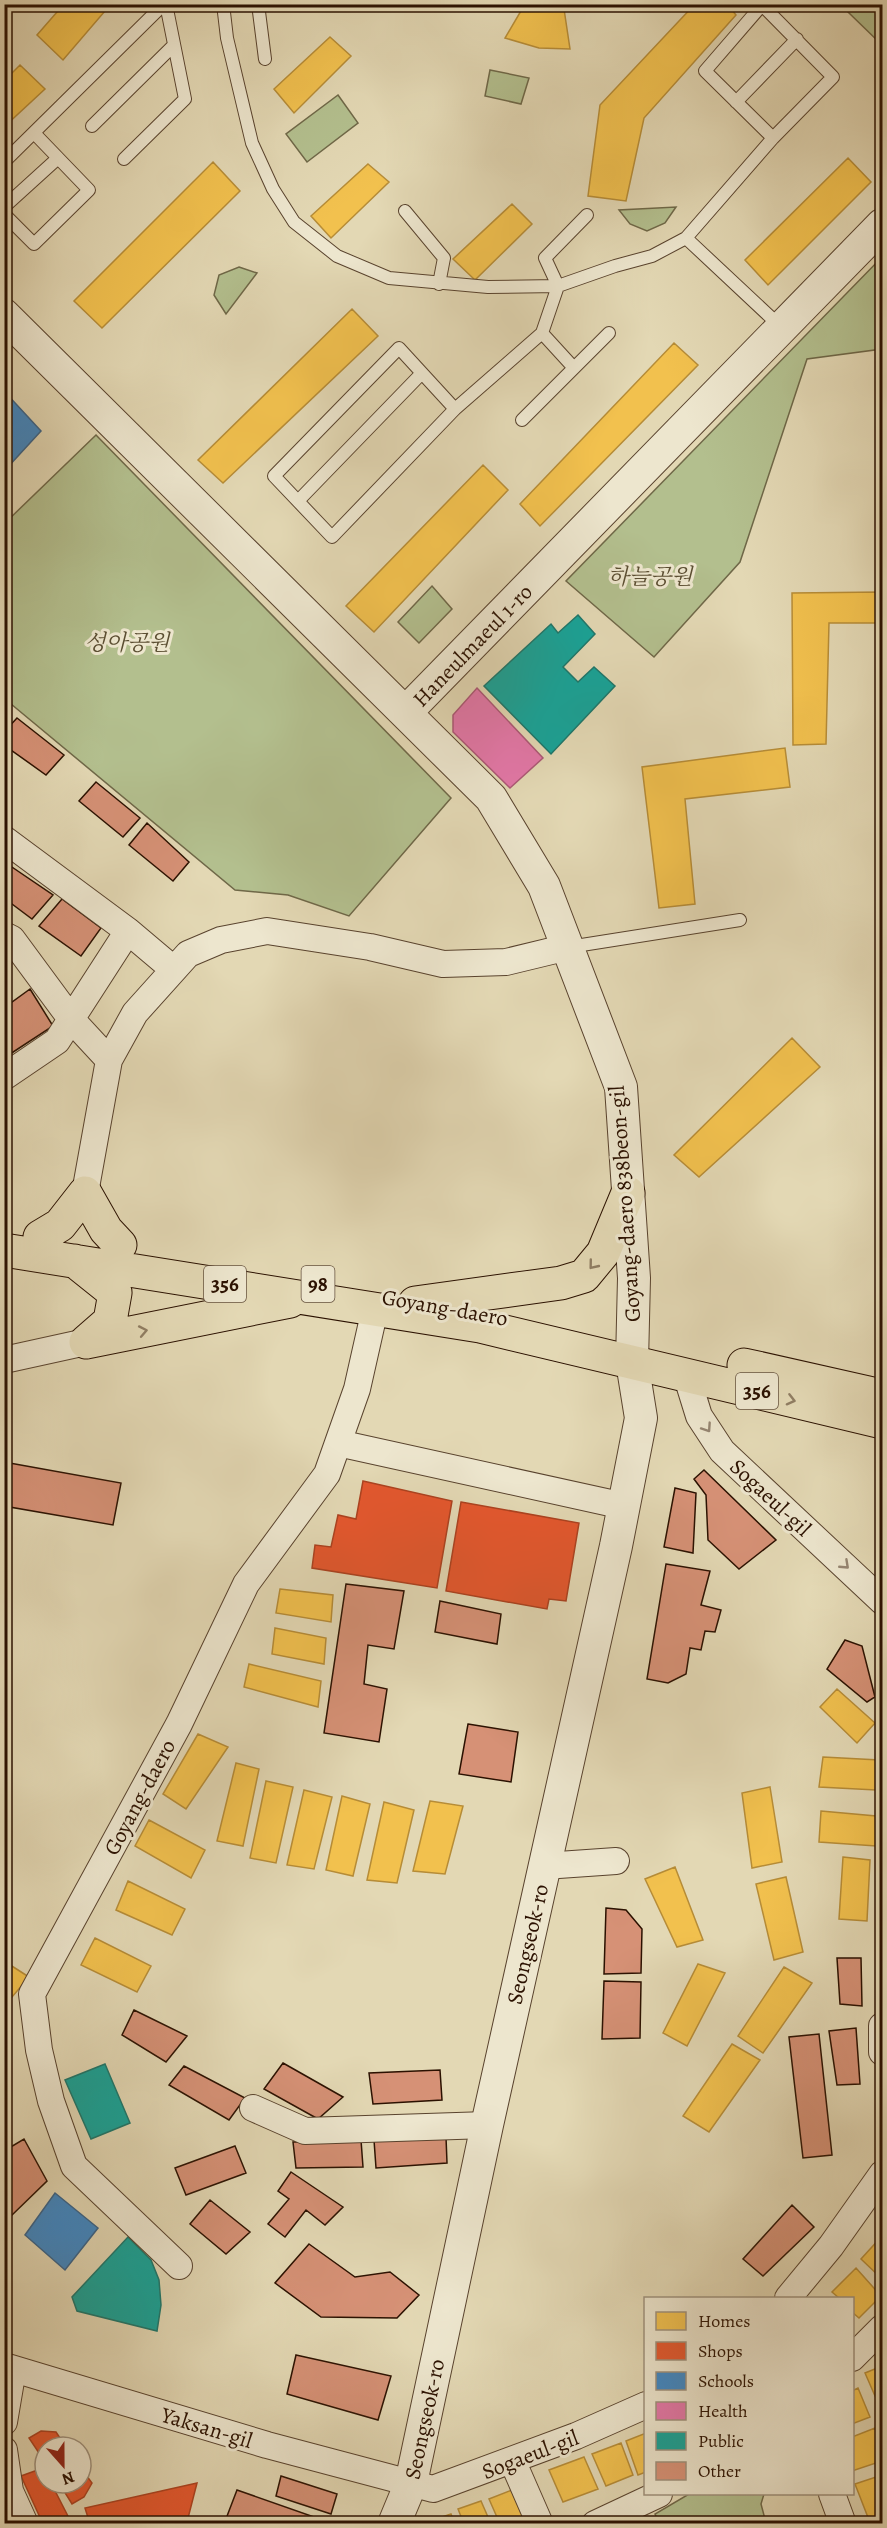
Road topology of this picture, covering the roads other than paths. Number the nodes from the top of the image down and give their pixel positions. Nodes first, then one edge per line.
1 (165, 4) edge
2 (223, 4) edge
3 (258, 4) edge
4 (797, 39) junction
5 (174, 45) junction
6 (265, 59) dead end
7 (736, 102) junction
8 (92, 126) dead end
9 (35, 134) junction
10 (773, 138) junction
11 (58, 159) junction
12 (124, 159) dead end
13 (4, 162) edge
14 (4, 207) edge
15 (405, 211) dead end
16 (4, 214) edge
17 (587, 215) dead end
18 (882, 225) edge
19 (686, 238) junction
20 (438, 284) junction
21 (558, 286) junction
22 (4, 315) edge
23 (783, 329) junction
24 (542, 333) junction
25 (609, 333) dead end
26 (574, 368) junction
27 (422, 373) junction
28 (455, 409) junction
29 (522, 420) dead end
30 (297, 501) junction
31 (406, 712) junction
32 (4, 839) edge
33 (740, 920) dead end
34 (128, 931) junction
35 (4, 934) edge
36 (568, 947) junction
37 (173, 969) junction
38 (71, 1019) junction
39 (109, 1060) junction
40 (4, 1077) edge
41 (85, 1192) junction
42 (628, 1193) junction
43 (4, 1232) edge
44 (40, 1237) junction
45 (120, 1245) junction
46 (4, 1250) edge
47 (74, 1259) junction
48 (310, 1297) junction
49 (415, 1303) junction
50 (375, 1309) junction
51 (86, 1342) junction
52 (632, 1350) junction
53 (4, 1360) edge
54 (686, 1374) junction
55 (882, 1396) edge
56 (882, 1422) edge
57 (338, 1443) junction
58 (624, 1506) junction
59 (882, 1601) edge
60 (616, 1861) dead end
61 (544, 1866) junction
62 (882, 2026) edge
63 (882, 2052) edge
64 (253, 2108) dead end
65 (487, 2125) junction
66 (882, 2174) edge
67 (179, 2266) dead end
68 (789, 2297) edge
69 (882, 2328) edge
70 (854, 2356) edge
71 (9, 2368) edge
72 (644, 2405) edge
73 (4, 2422) edge
74 (4, 2450) edge
75 (512, 2460) junction
76 (411, 2483) junction
77 (655, 2495) edge
78 (833, 2495) edge
79 (25, 2523) edge
80 (394, 2523) edge
81 (540, 2523) edge
82 (595, 2523) edge
83 (843, 2523) edge

1 - 5 lane
1 - 9 lane
2 - 20 lane
3 - 6 lane
4 - 7 lane
4 - 7 lane
4 - 10 lane
5 - 8 lane
5 - 12 lane
7 - 10 lane
9 - 11 lane
9 - 13 lane
10 - 19 lane
11 - 14 lane
11 - 16 lane
15 - 20 lane
17 - 21 lane
18 - 23 street, Haneulmaeul 1-ro
19 - 21 lane
19 - 23 lane
20 - 21 lane
21 - 24 lane
22 - 31 street, Haneulmaeul 1-ro
23 - 31 street, Haneulmaeul 1-ro
24 - 26 lane
24 - 28 lane
25 - 26 lane
26 - 29 lane
27 - 28 lane
27 - 30 lane
27 - 30 lane
28 - 30 lane
31 - 36 street, Goyang-daero 838beon-gil
32 - 34 street
33 - 36 lane
34 - 37 street
34 - 38 street
35 - 38 street
36 - 37 street
36 - 42 street, Goyang-daero 838beon-gil
37 - 39 street
38 - 39 street
38 - 40 street
39 - 41 street
41 - 44 main road
41 - 45 main road
42 -> 49 main road
42 - 52 street, Goyang-daero 838beon-gil
43 - 44 main road, Goyang-daero / 98
44 - 45 main road, Goyang-daero / 98
45 - 49 main road, Goyang-daero / 98
46 - 47 main road, Goyang-daero / 356
47 - 48 main road, Goyang-daero / 356
47 - 51 main road
48 - 50 main road, Goyang-daero / 356
51 -> 48 main road
49 - 52 main road, Goyang-daero / 98
50 - 52 main road, Goyang-daero / 356
50 - 57 street, Goyang-daero
51 - 53 street
52 - 54 main road, Goyang-daero / 356
52 - 55 main road, Goyang-daero / 98
52 - 58 street, Seongseok-ro
54 -> 56 main road, Goyang-daero / 356
54 -> 59 street, Sogaeul-gil
57 - 58 street
57 - 67 street, Goyang-daero
58 - 61 street, Seongseok-ro
60 - 61 street
61 - 65 street, Seongseok-ro
62 - 63 street
64 - 65 street
65 - 76 street, Seongseok-ro
66 - 68 street
69 - 70 street
71 - 73 street
71 - 76 street, Yaksan-gil
72 - 75 street, Sogaeul-gil
74 - 79 street
75 - 76 street, Sogaeul-gil
75 - 81 street
76 - 80 street, Seongseok-ro
77 - 82 street
78 - 83 street

